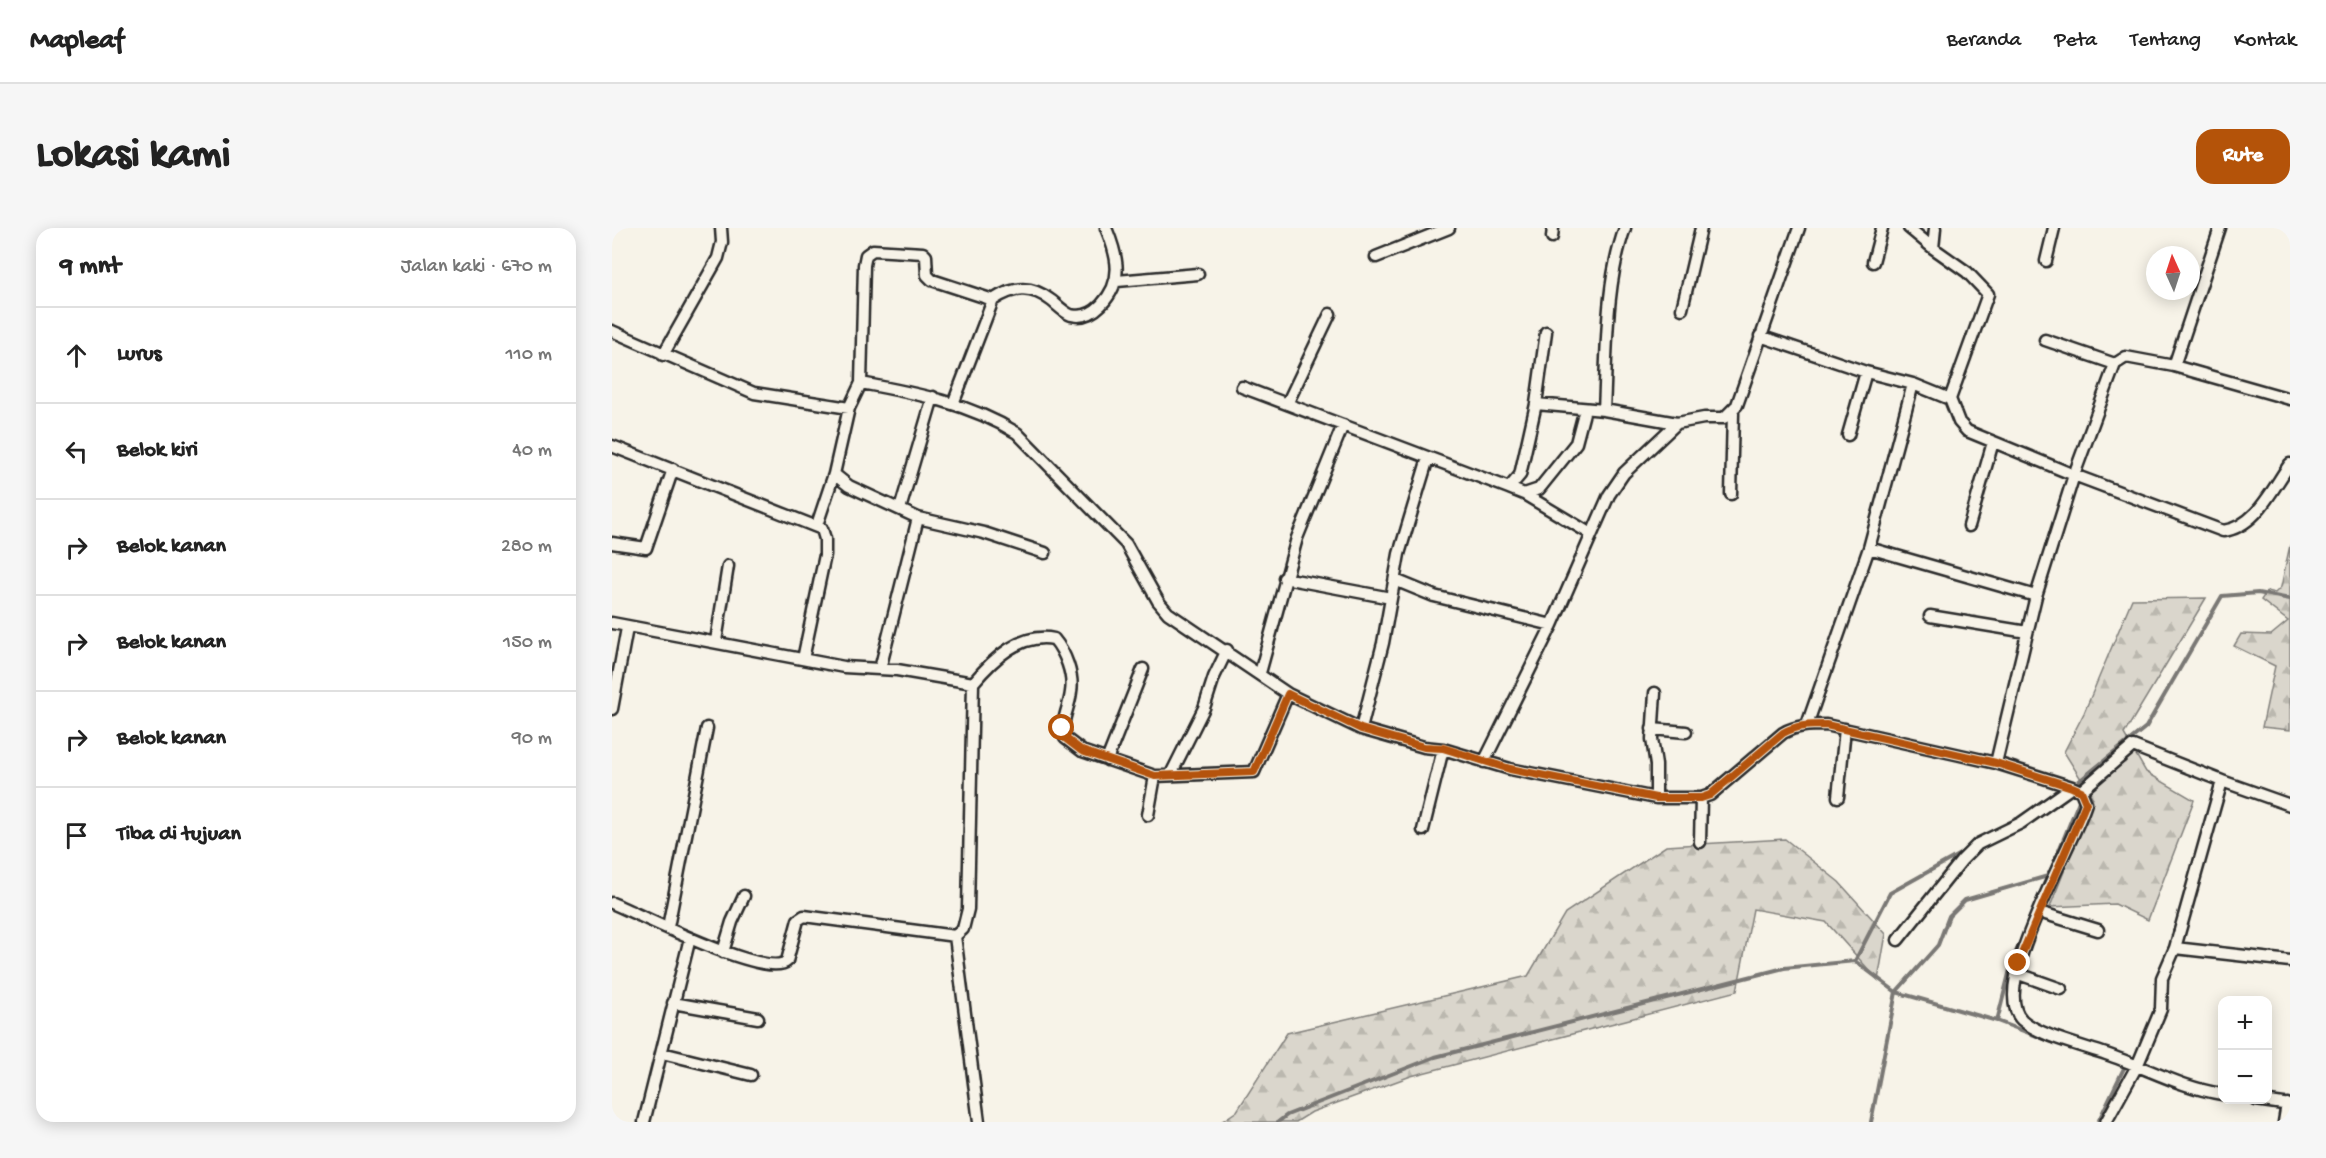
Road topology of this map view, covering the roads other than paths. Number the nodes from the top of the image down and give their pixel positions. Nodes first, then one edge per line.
1 (721, 228) edge
2 (1106, 228) edge
3 (1449, 228) edge
4 (1624, 228) edge
5 (1701, 228) edge
6 (1799, 228) edge
7 (1882, 228) edge
8 (1909, 228) edge
9 (1935, 228) edge
10 (2054, 228) edge
11 (2220, 228) edge
12 (1934, 248) junction
13 (1376, 257) dead end
14 (2046, 261) dead end
15 (1873, 262) dead end
16 (1198, 274) dead end
17 (1117, 281) junction
18 (993, 300) junction
19 (1682, 309) dead end
20 (1330, 314) dead end
21 (612, 331) edge
22 (1546, 332) dead end
23 (1760, 336) junction
24 (2045, 340) dead end
25 (663, 355) junction
26 (2115, 364) junction
27 (2174, 366) junction
28 (1866, 372) junction
29 (861, 383) junction
30 (1913, 384) junction
31 (1242, 387) dead end
32 (933, 397) junction
33 (1950, 399) junction
34 (2290, 399) edge
35 (953, 404) junction
36 (1287, 404) junction
37 (1536, 404) junction
38 (849, 408) junction
39 (1585, 409) junction
40 (1604, 410) junction
41 (1733, 412) junction
42 (1677, 423) junction
43 (1343, 425) junction
44 (1848, 435) dead end
45 (1993, 442) junction
46 (612, 446) edge
47 (1428, 458) junction
48 (2290, 464) edge
49 (673, 469) junction
50 (834, 474) junction
51 (2074, 475) junction
52 (1509, 488) junction
53 (1524, 494) junction
54 (1731, 494) dead end
55 (900, 509) junction
56 (918, 518) junction
57 (817, 525) junction
58 (1969, 525) dead end
59 (1591, 534) junction
60 (612, 543) edge
61 (1869, 548) junction
62 (1045, 553) dead end
63 (728, 566) dead end
64 (1284, 578) junction
65 (1395, 580) junction
66 (2036, 596) junction
67 (1391, 598) junction
68 (1930, 616) dead end
69 (612, 623) edge
70 (1552, 626) junction
71 (627, 628) junction
72 (2027, 632) junction
73 (716, 641) junction
74 (1227, 650) junction
75 (803, 658) junction
76 (880, 669) junction
77 (1143, 669) dead end
78 (1260, 674) junction
79 (973, 683) junction
80 (1655, 693) dead end
81 (1288, 694) junction
82 (612, 709) edge
83 (1807, 725) junction
84 (707, 728) dead end
85 (1361, 729) junction
86 (1652, 729) junction
87 (1845, 729) junction
88 (1686, 732) dead end
89 (1443, 748) junction
90 (1107, 760) junction
91 (1484, 762) junction
92 (1996, 763) junction
93 (1172, 774) junction
94 (1155, 776) junction
95 (2223, 781) junction
96 (2076, 789) junction
97 (1838, 797) dead end
98 (1656, 798) junction
99 (1701, 798) junction
100 (2290, 805) edge
101 (1148, 815) dead end
102 (1422, 830) dead end
103 (1700, 842) dead end
104 (744, 896) dead end
105 (612, 903) edge
106 (2039, 912) junction
107 (668, 927) junction
108 (2098, 930) dead end
109 (955, 936) junction
110 (690, 938) junction
111 (1898, 940) dead end
112 (2175, 948) junction
113 (723, 952) junction
114 (2290, 961) edge
115 (2016, 973) junction
116 (2061, 989) dead end
117 (673, 1003) junction
118 (758, 1018) dead end
119 (662, 1053) junction
120 (2138, 1065) junction
121 (751, 1075) dead end
122 (2218, 1093) edge
123 (2272, 1102) edge
124 (2288, 1105) edge
125 (644, 1122) edge
126 (979, 1122) edge
127 (2106, 1122) edge
128 (2284, 1122) edge

1 - 25 street
2 - 17 street
3 - 13 street
4 - 40 street
5 - 19 street
6 - 23 street
7 - 15 street
8 - 12 street
9 - 12 street
10 - 14 street
11 - 27 street
12 - 33 street
16 - 17 street
17 - 18 street
18 - 29 street
18 - 35 street
20 - 36 street
21 - 25 street
22 - 37 street
23 - 28 street
23 - 41 street
24 - 26 street
25 - 38 street
26 - 27 street
26 - 51 street
27 - 34 street
28 - 30 street
28 - 44 street
29 - 32 street
29 - 38 street
30 - 33 street
30 - 61 street
31 - 36 street
32 - 35 street
32 - 55 street
33 - 45 street
35 - 74 street
36 - 43 street
37 - 39 street
37 - 52 street
38 - 50 street
39 - 40 street
39 - 53 street
40 - 42 street
41 - 42 street
41 - 54 street
42 - 59 street
43 - 47 street
43 - 64 street
45 - 51 street
45 - 58 street
46 - 49 street
47 - 52 street
47 - 65 street
48 - 51 street
49 - 57 street
49 - 60 street
50 - 55 street
50 - 57 street
51 - 66 street
52 - 53 street
53 - 59 street
55 - 56 street
56 - 62 street
56 - 76 street
57 - 75 street
59 - 70 street
61 - 66 street
61 - 83 street
63 - 73 street
64 - 67 street
64 - 78 street
65 - 67 street
65 - 70 street
66 - 72 street
67 - 85 street
68 - 72 street
69 - 71 street
70 - 91 street
71 - 73 street
71 - 82 street
72 - 92 street
73 - 75 street
74 - 78 street
74 - 93 street
75 - 76 street
76 - 79 street
77 - 90 street
78 - 81 street
79 - 90 street
79 - 109 street
80 - 86 street
81 - 85 street
81 - 93 street
83 - 87 street
83 - 99 street
84 - 107 street
85 - 89 street
86 - 88 street
86 - 98 street
87 - 92 street
87 - 97 street
89 - 91 street
89 - 102 street
90 - 94 street
91 - 98 street
92 - 96 street
93 - 94 street
94 - 101 street
95 - 96 street
95 - 100 street
95 - 112 street
96 - 106 street
96 - 111 street
98 - 99 street
99 - 103 street
104 - 113 street
105 - 107 street
106 - 108 street
106 - 115 street
107 - 110 street
109 - 113 street
109 - 126 street
110 - 113 street
110 - 117 street
112 - 114 street
112 - 120 street
115 - 116 street
115 - 120 street
117 - 118 street
117 - 119 street
119 - 121 street
119 - 125 street
120 - 122 street
120 - 127 street
123 - 124 street
124 - 128 street

